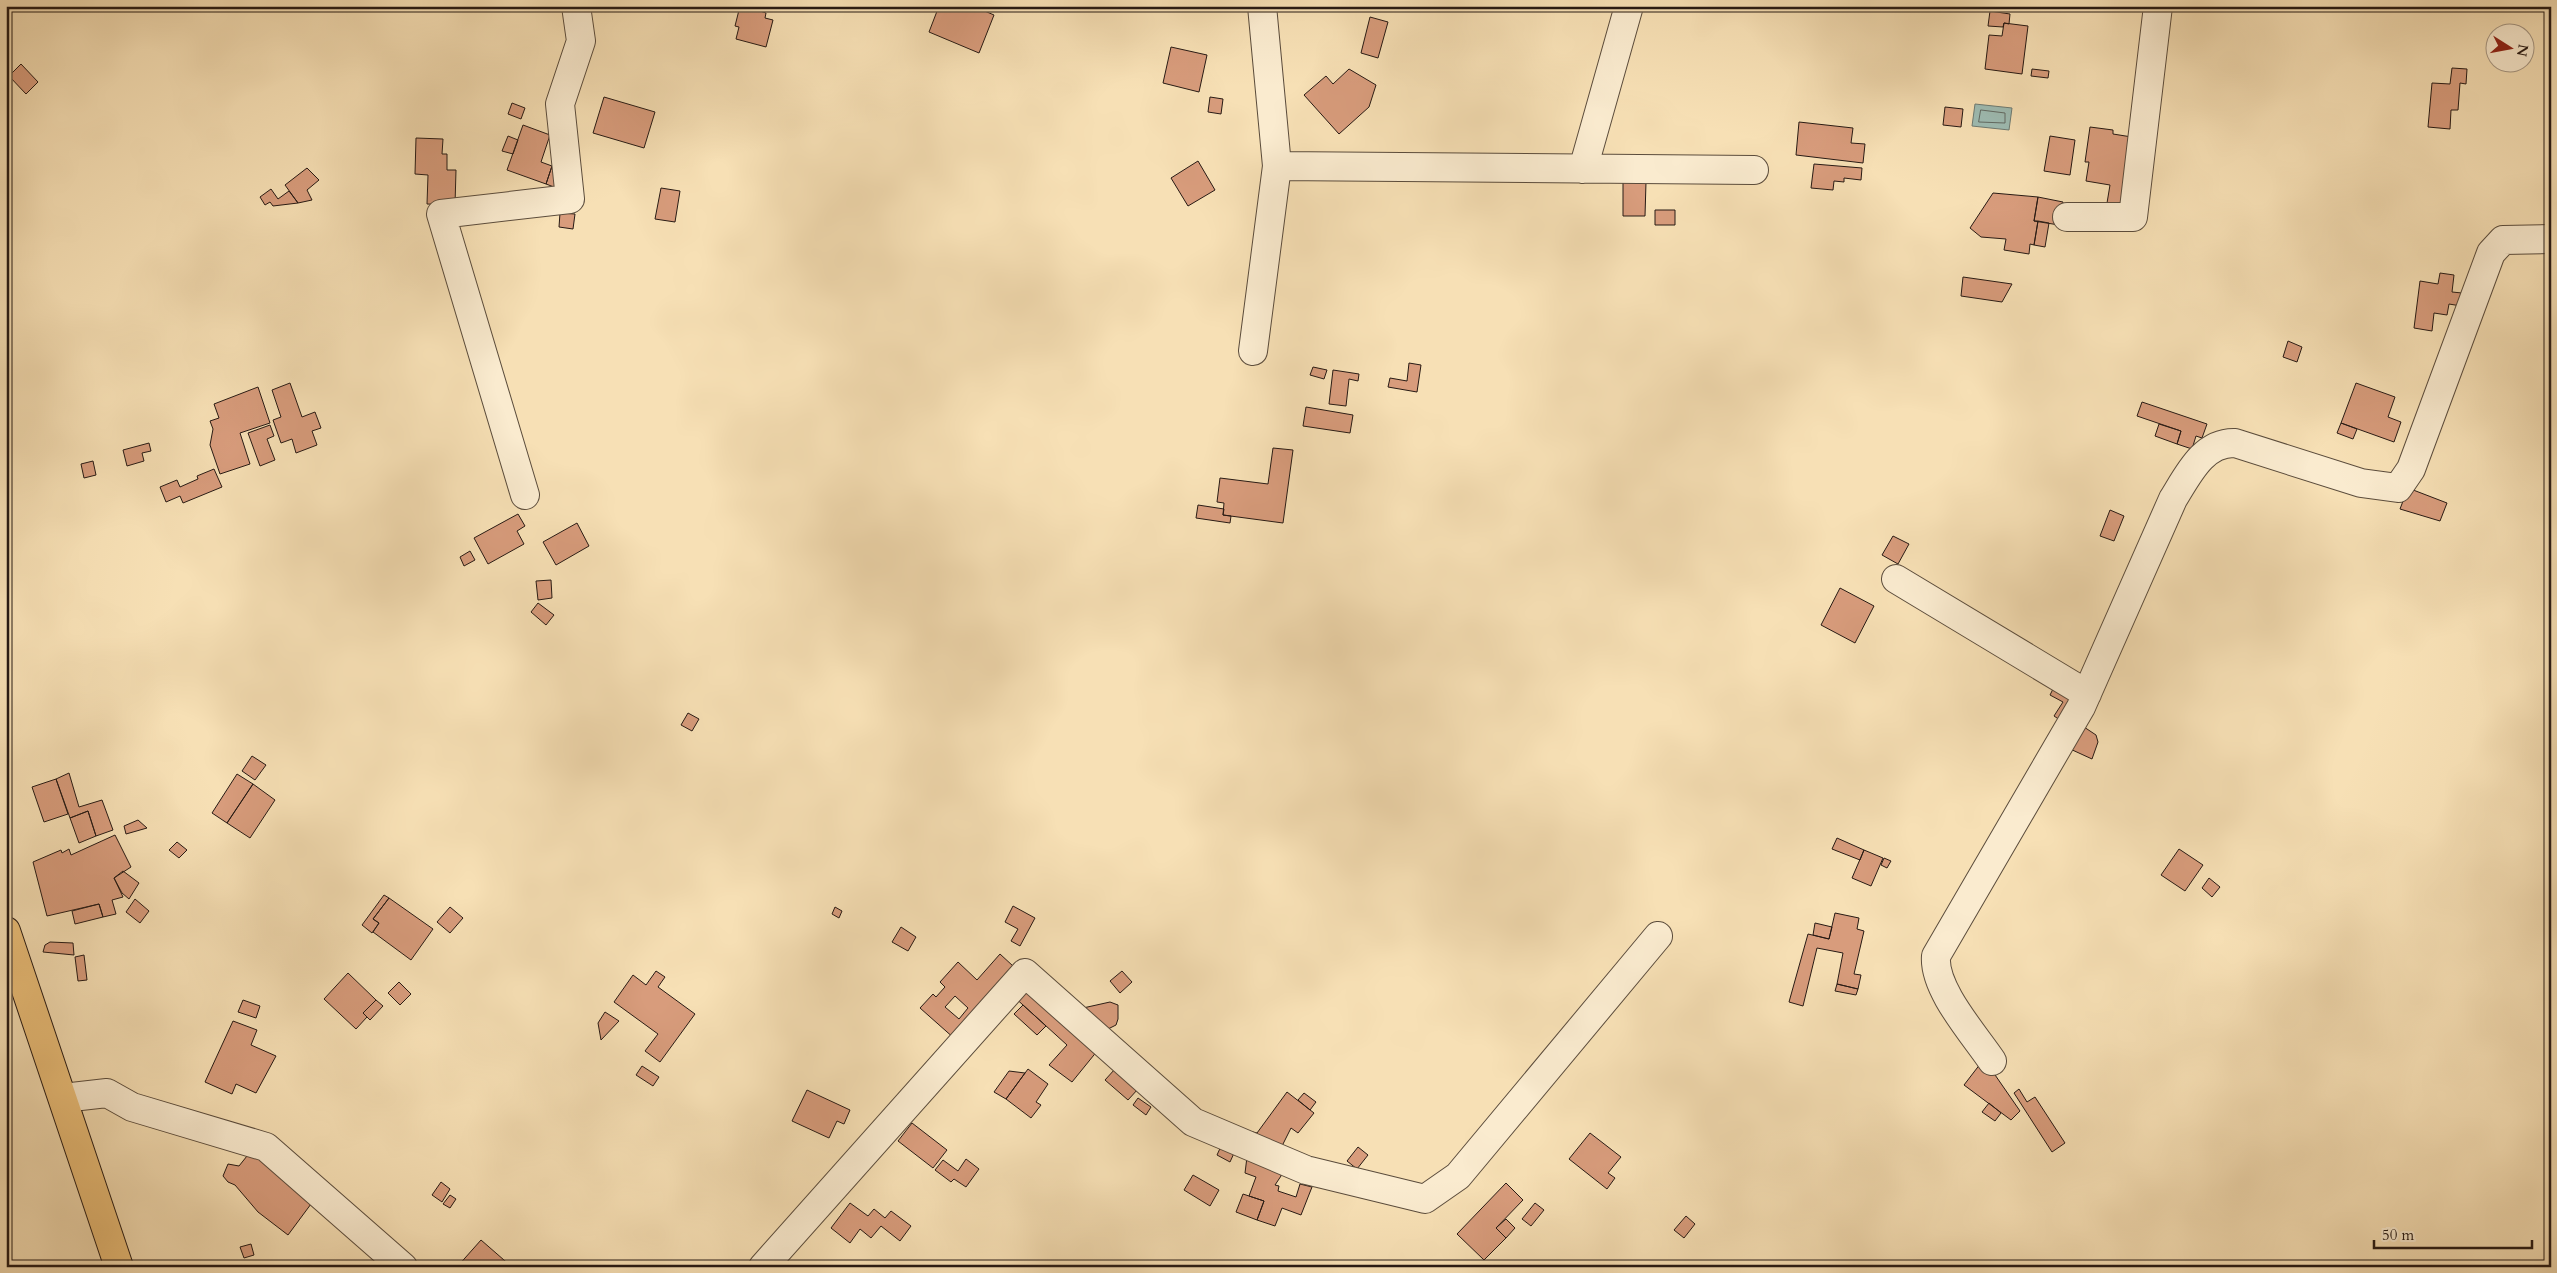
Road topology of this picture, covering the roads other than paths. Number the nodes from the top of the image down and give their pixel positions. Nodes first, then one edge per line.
1 (576, 6) edge
2 (1262, 6) edge
3 (1629, 6) edge
4 (2158, 6) edge
5 (1277, 166) junction
6 (1583, 169) junction
7 (1754, 170) dead end
8 (2067, 217) dead end
9 (2551, 239) edge
10 (1253, 352) dead end
11 (525, 495) dead end
12 (1896, 579) dead end
13 (2087, 694) junction
14 (6, 931) edge
15 (1658, 936) dead end
16 (1992, 1061) dead end
17 (63, 1098) junction
18 (119, 1267) edge
19 (403, 1267) edge
20 (763, 1267) edge

1 - 11 street
2 - 5 street
3 - 6 street
4 - 8 street
5 - 6 street
5 - 10 street
6 - 7 street
9 - 13 street
12 - 13 street
13 - 16 street
14 - 17 main road
15 - 20 street
17 - 18 main road
17 - 19 street

